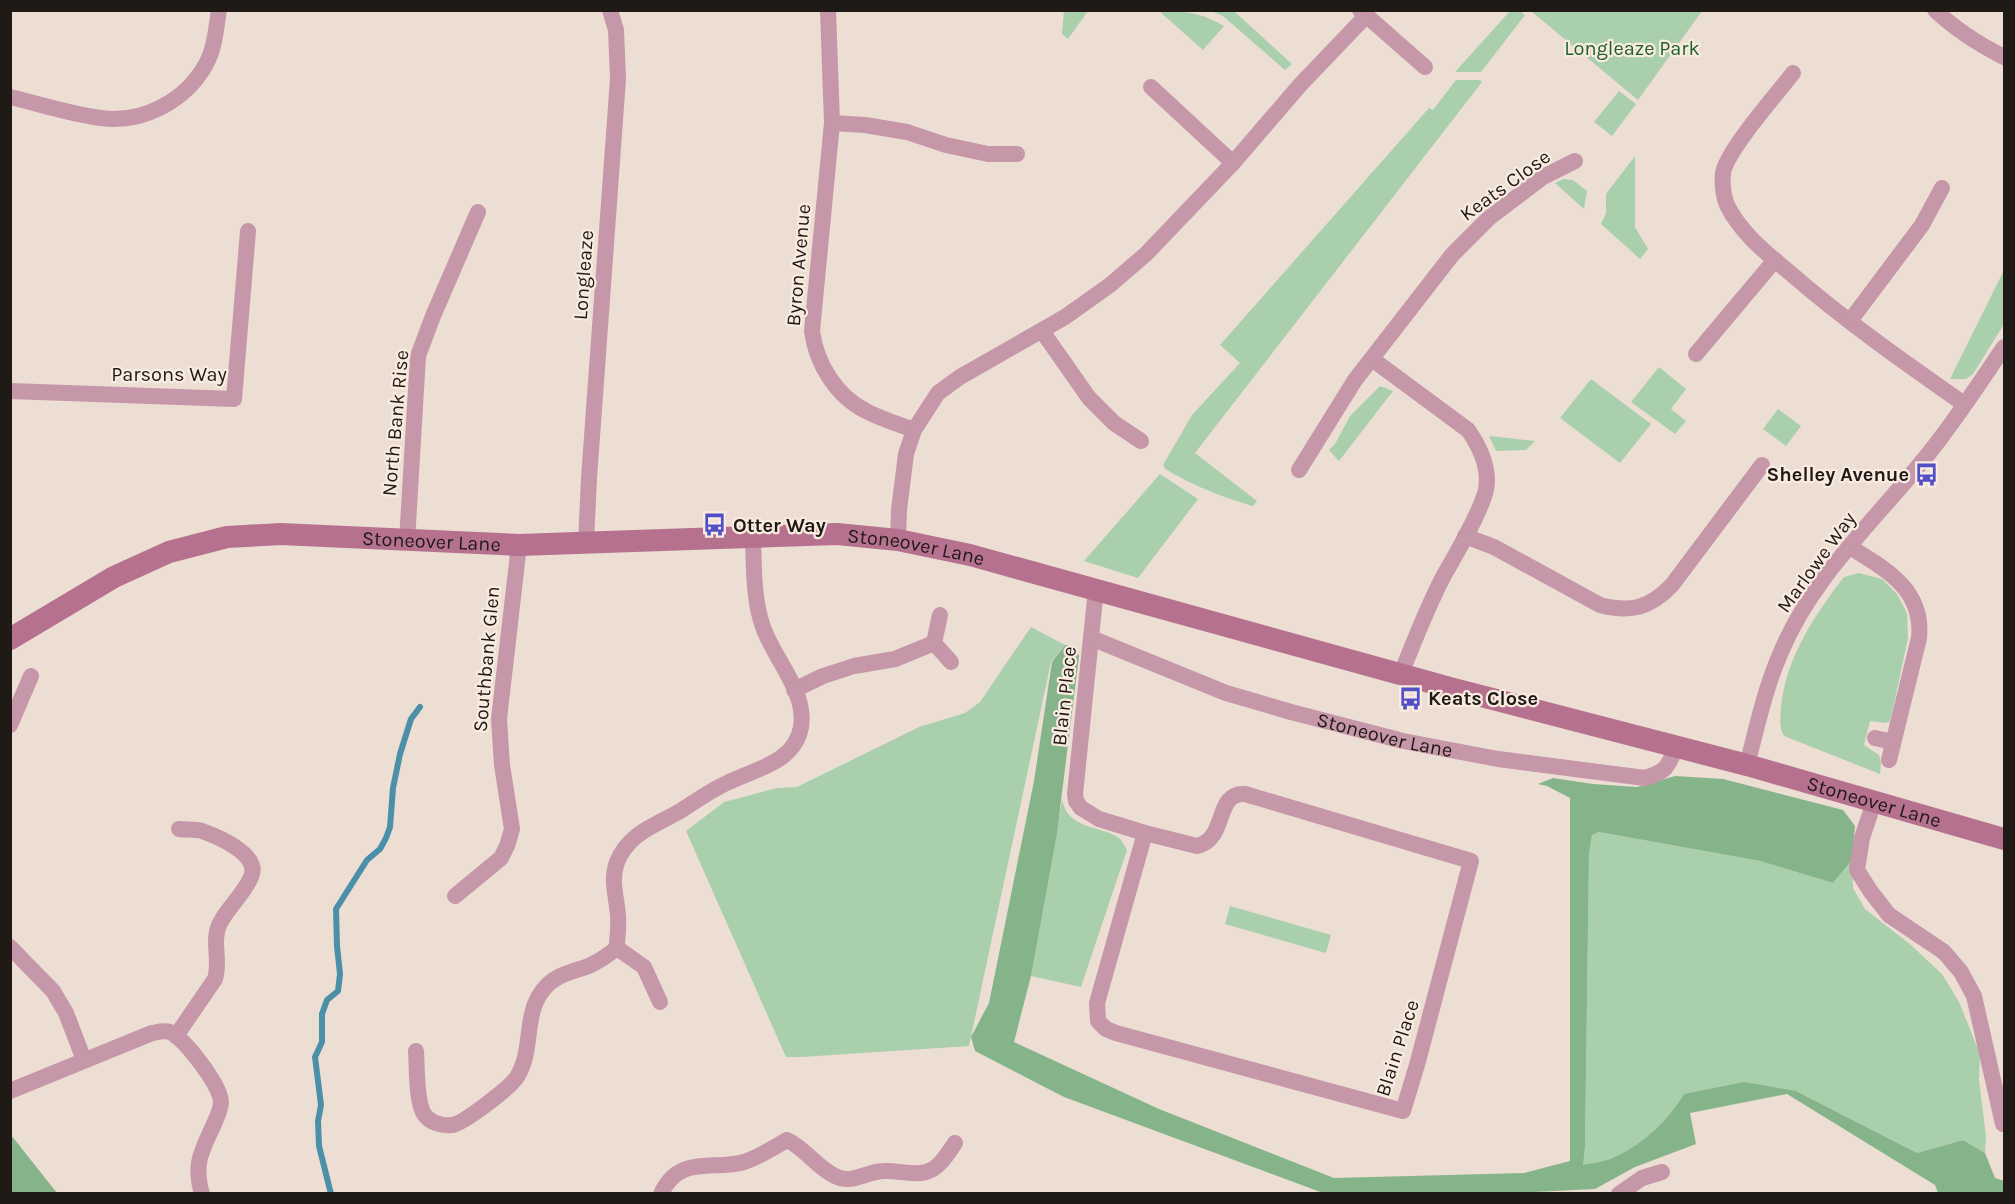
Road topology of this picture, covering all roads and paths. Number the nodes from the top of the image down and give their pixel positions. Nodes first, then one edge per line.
1 (219, 10) edge
2 (610, 10) edge
3 (828, 10) edge
4 (1935, 10) edge
5 (1363, 13) edge
6 (2004, 57) edge
7 (1425, 67) dead end
8 (1793, 73) dead end
9 (1151, 87) dead end
10 (10, 98) edge
11 (832, 123) junction
12 (1017, 154) dead end
13 (1575, 160) dead end
14 (1233, 163) junction
15 (1942, 188) dead end
16 (478, 212) dead end
17 (248, 231) dead end
18 (1775, 260) junction
19 (1850, 321) junction
20 (1042, 331) junction
21 (2004, 347) edge
22 (1696, 354) dead end
23 (1372, 359) junction
24 (10, 391) edge
25 (1964, 404) junction
26 (914, 430) junction
27 (1141, 441) dead end
28 (1762, 465) dead end
29 (1299, 470) dead end
30 (1465, 536) junction
31 (753, 537) junction
32 (898, 540) junction
33 (407, 541) junction
34 (586, 543) junction
35 (519, 545) junction
36 (1850, 547) junction
37 (1096, 589) junction
38 (940, 615) dead end
39 (1091, 638) junction
40 (10, 639) edge
41 (934, 643) junction
42 (951, 662) dead end
43 (1401, 674) junction
44 (31, 676) dead end
45 (794, 690) junction
46 (10, 725) edge
47 (1875, 738) dead end
48 (1893, 742) junction
49 (1676, 747) junction
50 (1889, 760) dead end
51 (1747, 765) junction
52 (1874, 802) junction
53 (179, 829) dead end
54 (1145, 833) junction
55 (2004, 839) edge
56 (456, 896) dead end
57 (10, 947) edge
58 (617, 948) junction
59 (660, 1002) dead end
60 (176, 1036) junction
61 (416, 1051) dead end
62 (84, 1060) junction
63 (10, 1091) edge
64 (2003, 1124) dead end
65 (955, 1143) dead end
66 (1662, 1172) dead end
67 (202, 1194) edge
68 (661, 1194) edge
69 (1619, 1194) edge

1 - 10 street
2 - 34 street, Longleaze
3 - 11 street, Byron Avenue
4 - 6 street
5 - 7 street
5 - 14 street
8 - 18 street
9 - 14 street
11 - 12 street
11 - 26 street, Byron Avenue
13 - 23 street, Keats Close
14 - 20 street
15 - 19 street
16 - 33 street, North Bank Rise
17 - 24 street, Parsons Way
18 - 19 street
18 - 22 street
19 - 25 street
20 - 26 street
20 - 27 street
21 - 25 street, Marlowe Way
23 - 29 street, Keats Close
23 - 30 street
25 - 36 street, Marlowe Way
26 - 32 street
28 - 30 street
30 - 43 street
31 - 32 street, Stoneover Lane
31 - 34 street, Stoneover Lane
31 - 45 street
32 - 37 street, Stoneover Lane
33 - 35 street, Stoneover Lane
33 - 40 street, Stoneover Lane
34 - 35 street, Stoneover Lane
35 - 56 street, Southbank Glen
36 - 48 street
36 - 51 street, Marlowe Way
37 - 39 street, Blain Place
37 - 43 street, Stoneover Lane
38 - 41 street
39 - 49 street, Stoneover Lane
39 - 54 street, Blain Place
41 - 42 street
41 - 45 street
43 - 49 street, Stoneover Lane
44 - 46 street
45 - 58 street
47 - 48 street
48 - 50 street
49 - 51 street, Stoneover Lane
51 - 52 street, Stoneover Lane
52 - 55 street, Stoneover Lane
52 - 64 street
53 - 60 street
54 - 54 street, Blain Place
57 - 62 street
58 - 59 street
58 - 61 street
60 - 62 street
60 - 67 street
62 - 63 street
65 - 68 street
66 - 69 street

